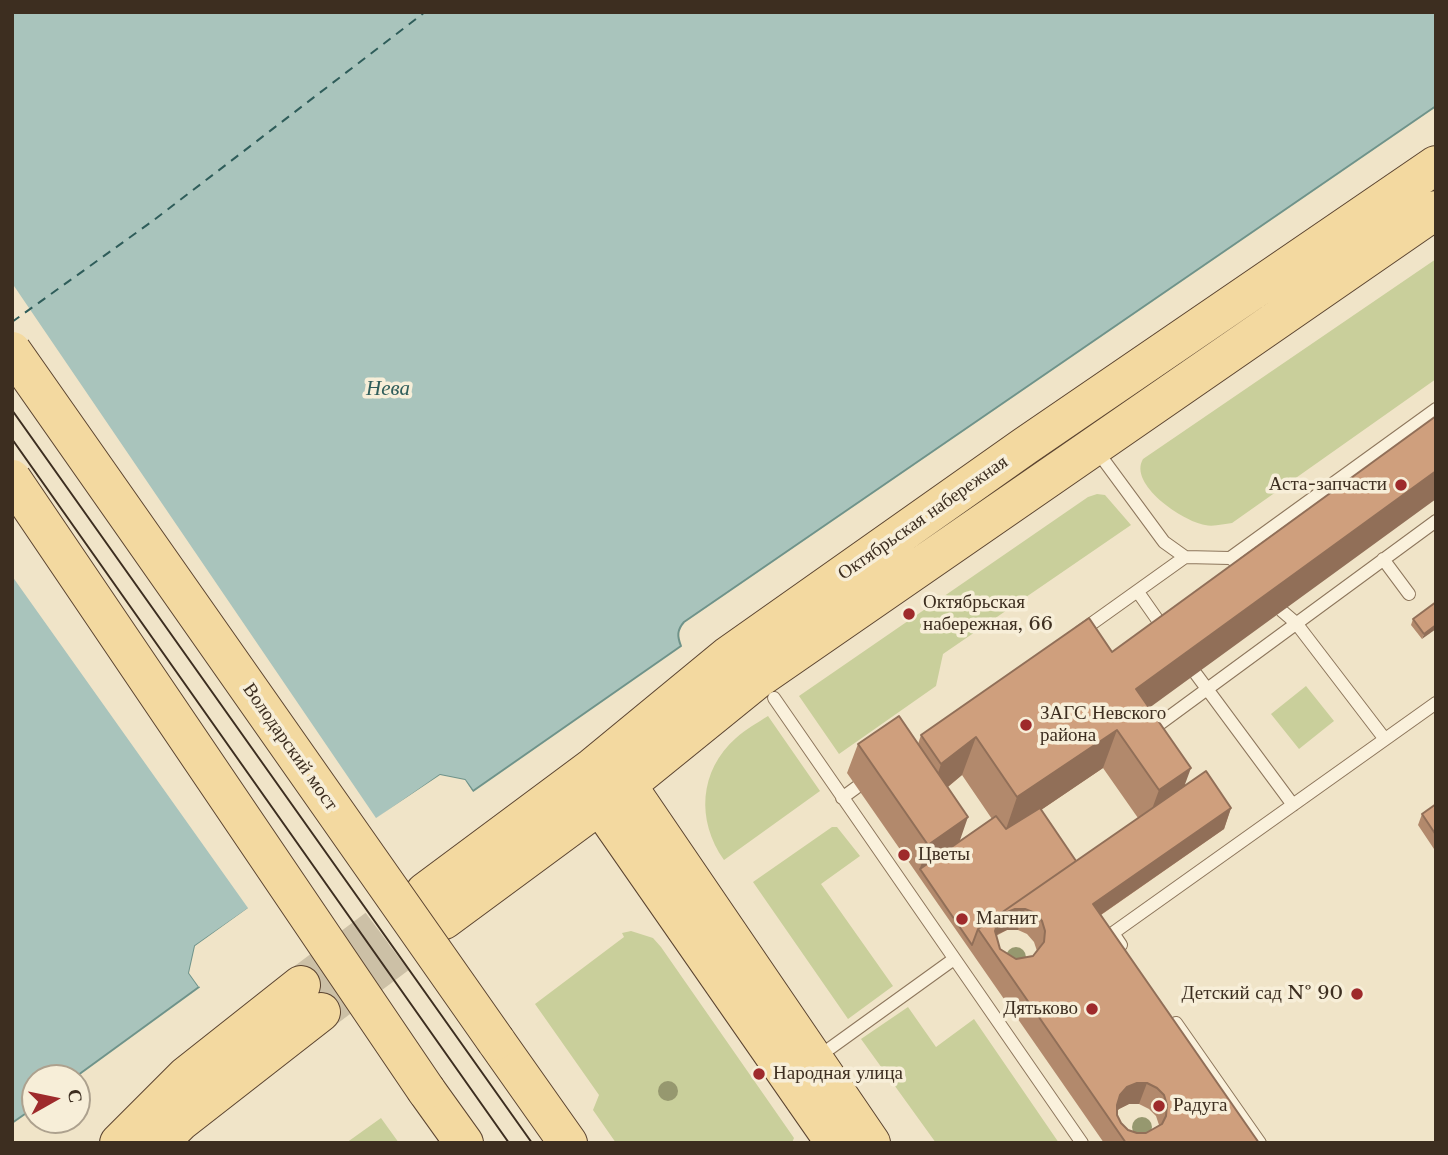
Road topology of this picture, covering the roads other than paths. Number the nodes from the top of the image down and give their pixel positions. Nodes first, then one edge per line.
1 (1436, 165) edge
2 (1436, 210) edge
3 (12, 351) edge
4 (1436, 409) edge
5 (1094, 447) junction
6 (12, 479) edge
7 (1436, 521) edge
8 (1185, 557) junction
9 (1230, 558) junction
10 (1383, 559) junction
11 (1247, 570) edge
12 (1138, 592) junction
13 (1409, 594) dead end
14 (1282, 611) edge
15 (1296, 623) junction
16 (1170, 638) edge
17 (1069, 639) edge
18 (1196, 674) edge
19 (1208, 688) junction
20 (774, 698) dead end
21 (1436, 703) edge
22 (1150, 731) edge
23 (1384, 738) junction
24 (607, 781) junction
25 (856, 787) dead end
26 (842, 797) junction
27 (1293, 805) junction
28 (435, 906) tunnel mouth
29 (1128, 955) edge
30 (954, 959) junction
31 (311, 998) tunnel mouth
32 (1167, 1010) edge
33 (802, 1069) junction
34 (832, 1124) edge
35 (167, 1133) edge
36 (119, 1143) edge
37 (464, 1143) edge
38 (568, 1143) edge
39 (871, 1143) edge
40 (1082, 1143) edge
41 (1260, 1143) edge

1 - 24 main road, Октябрьская набережная
2 - 5 main road, Октябрьская набережная
3 - 38 main road, Володарский мост, bridge
4 - 9 lane
5 - 8 lane
5 - 24 main road, Октябрьская набережная
6 - 37 main road, bridge
7 - 10 lane
8 - 9 lane
8 - 12 lane
9 - 11 lane
10 - 13 lane
10 - 15 lane
12 - 16 lane
12 - 17 lane
14 - 15 lane
15 - 19 lane
15 - 23 lane
18 - 19 lane
19 - 22 lane
19 - 27 lane
20 - 26 lane
21 - 23 lane
23 - 27 lane
24 - 28 main road, Октябрьская набережная
24 - 33 main road
25 - 26 lane
26 - 30 lane
27 - 29 lane
30 - 33 lane
30 - 40 lane
31 - 35 main road
32 - 41 lane
33 - 34 main road
34 - 39 main road
35 - 36 main road

